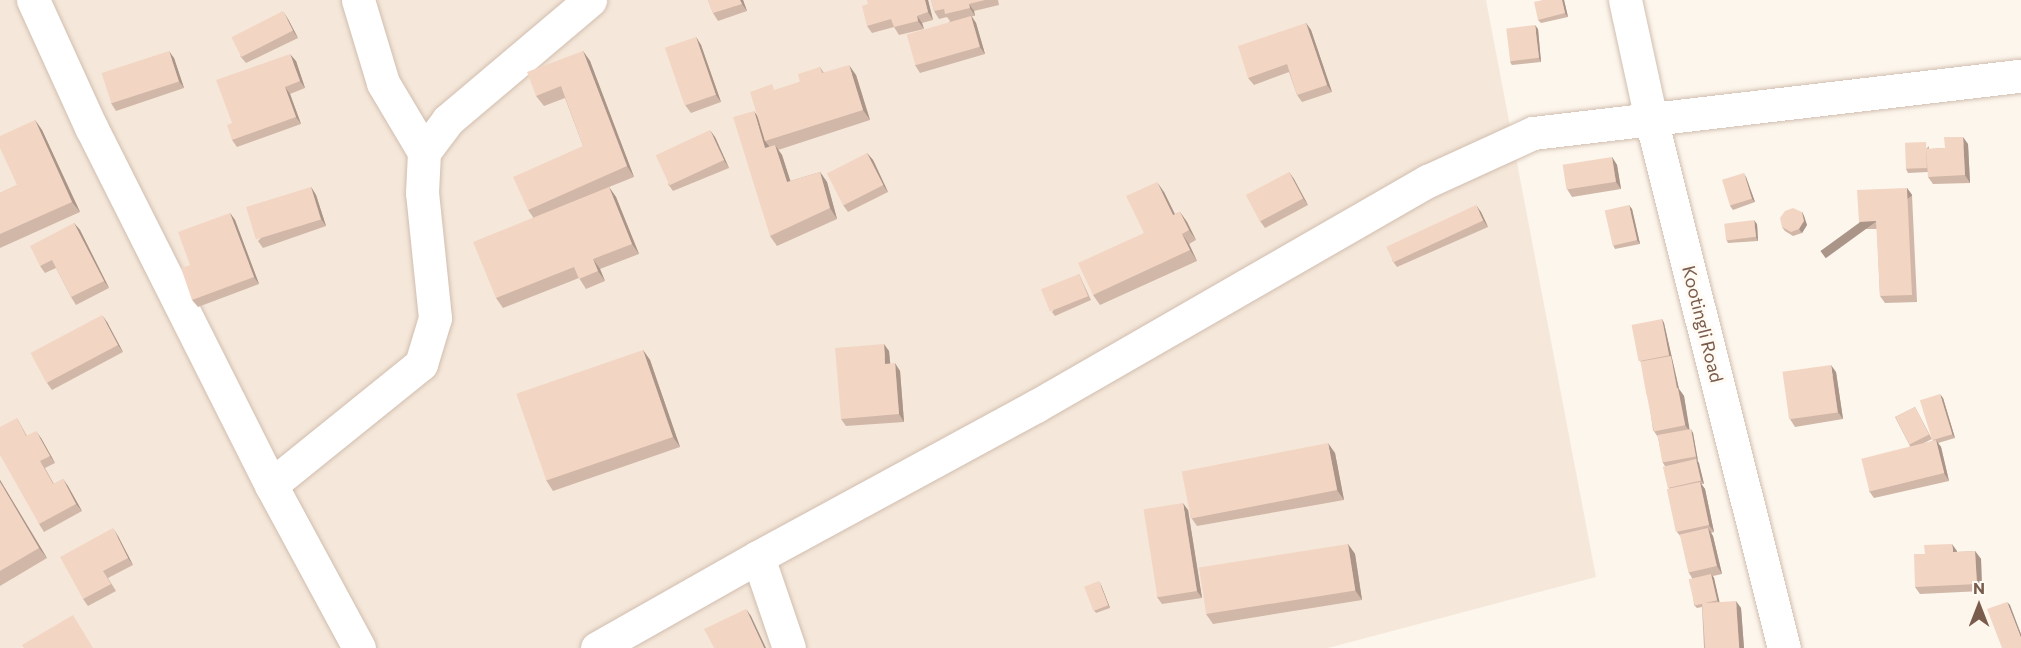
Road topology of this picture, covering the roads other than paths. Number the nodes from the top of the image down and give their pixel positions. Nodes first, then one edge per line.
1 (33, 0) edge
2 (358, 0) edge
3 (590, 0) edge
4 (1624, 0) edge
5 (2021, 76) edge
6 (1651, 119) junction
7 (424, 152) junction
8 (271, 485) junction
9 (758, 556) junction
10 (359, 648) edge
11 (597, 648) edge
12 (789, 648) edge
13 (1784, 648) edge

1 - 8 street
2 - 7 street
3 - 7 street
4 - 6 street, Kootingli Road
5 - 6 street
6 - 9 street
6 - 13 street, Kootingli Road
7 - 8 street
8 - 10 street
9 - 11 street
9 - 12 street

